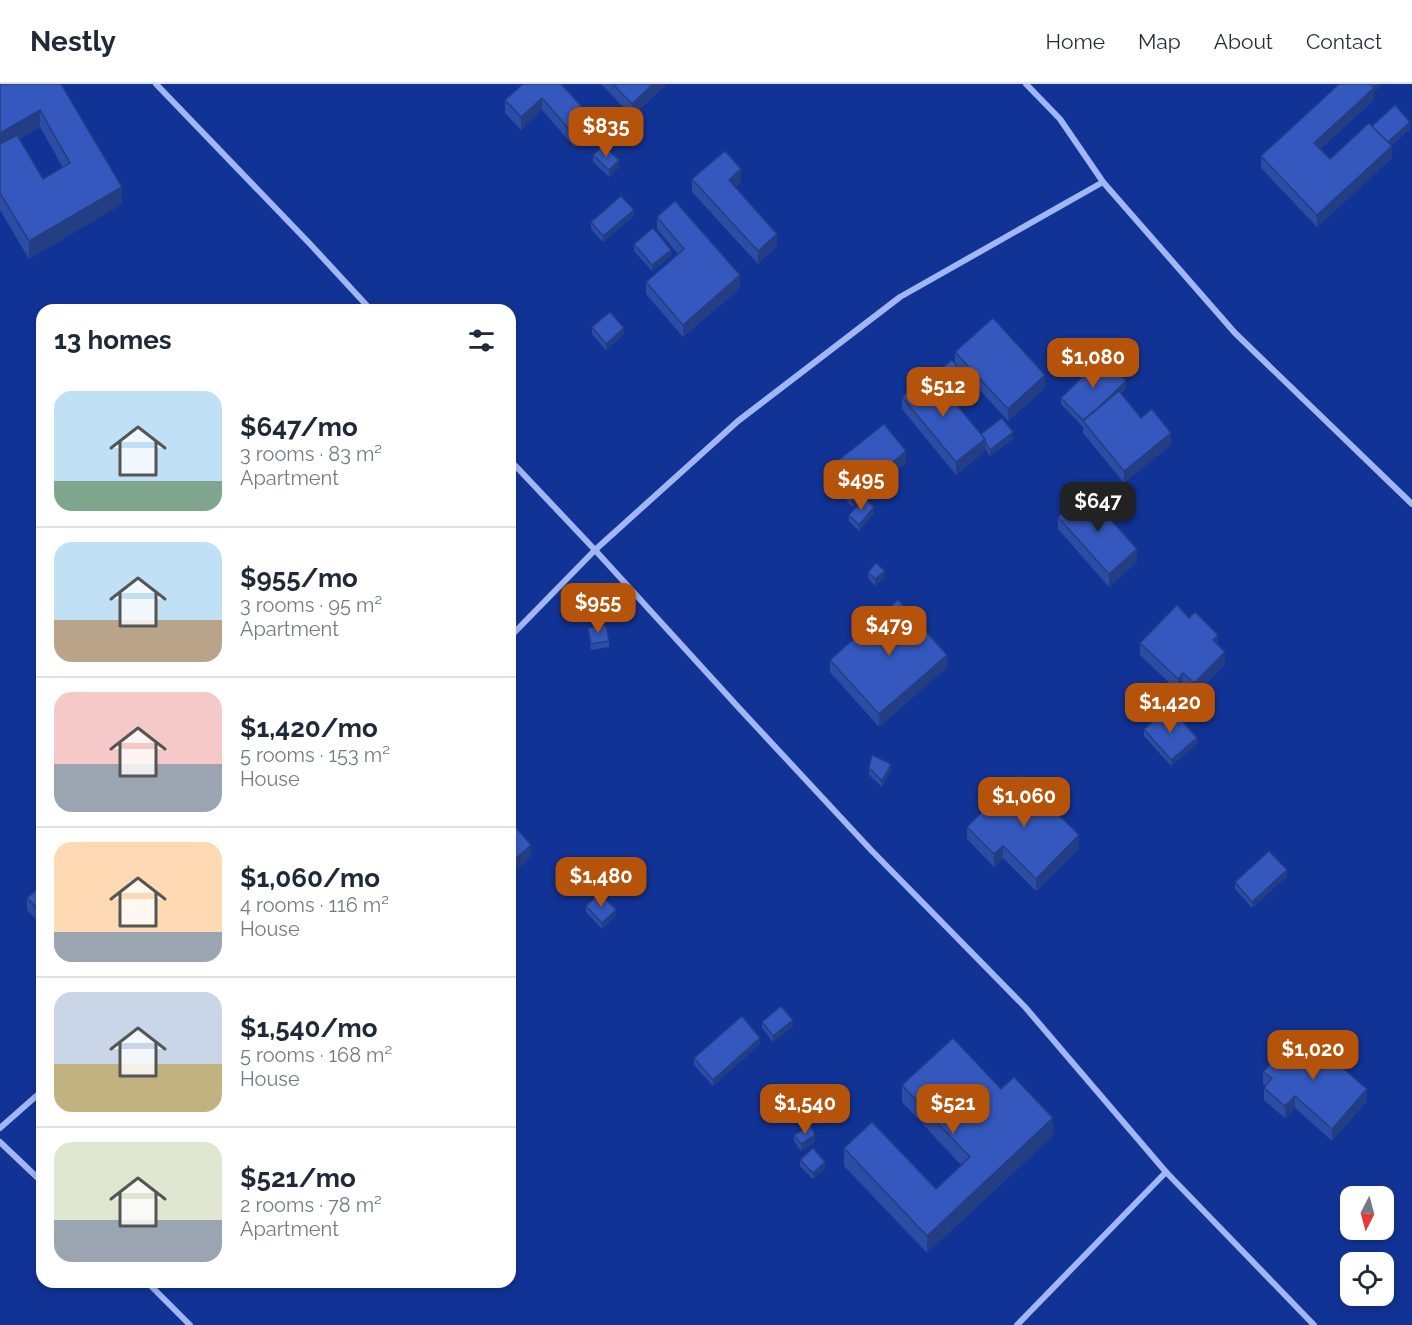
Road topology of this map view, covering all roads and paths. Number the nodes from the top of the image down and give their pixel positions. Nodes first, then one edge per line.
1 (156, 84) edge
2 (1026, 84) edge
3 (1103, 182) junction
4 (365, 304) edge
5 (516, 466) edge
6 (1412, 504) edge
7 (595, 550) junction
8 (516, 631) edge
9 (36, 1096) edge
10 (0, 1128) edge
11 (0, 1142) edge
12 (1166, 1172) junction
13 (36, 1176) edge
14 (153, 1288) edge
15 (190, 1325) edge
16 (1017, 1325) edge
17 (1314, 1325) edge

1 - 4 street
2 - 3 street
3 - 6 street
3 - 7 street
5 - 7 street
7 - 8 street
7 - 12 street
9 - 10 street
11 - 13 street
12 - 16 street
12 - 17 street
14 - 15 street

